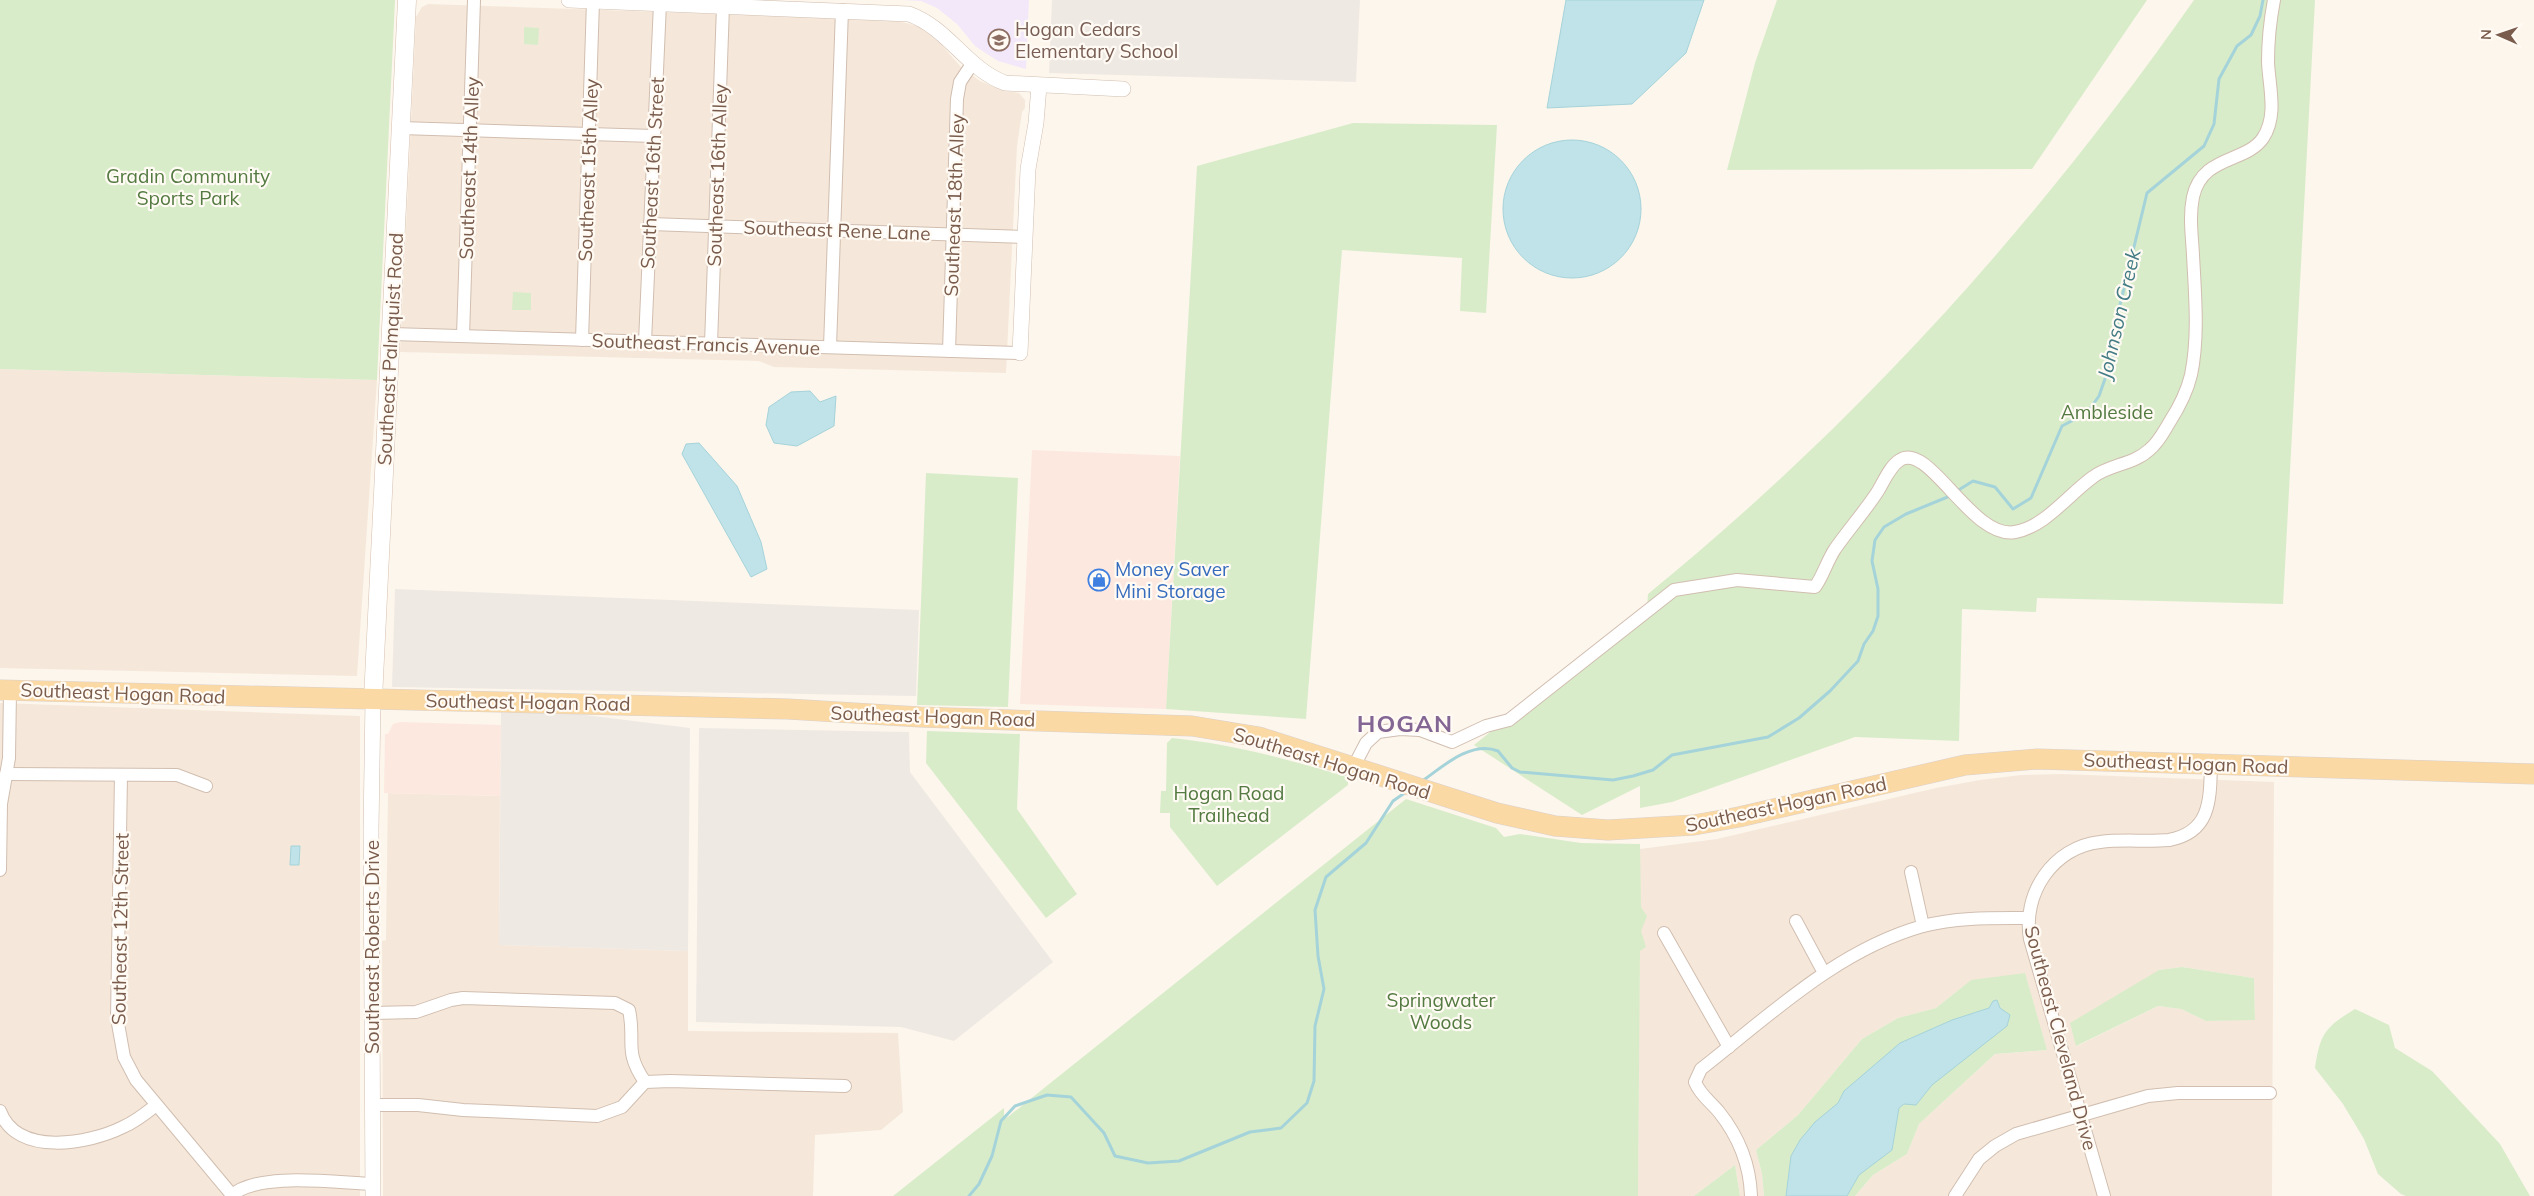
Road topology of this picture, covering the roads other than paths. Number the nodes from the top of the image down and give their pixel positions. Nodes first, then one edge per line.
1 (407, 0) edge
2 (474, 0) edge
3 (569, 0) edge
4 (2274, 0) edge
5 (593, 1) edge
6 (660, 3) junction
7 (723, 6) junction
8 (842, 10) junction
9 (972, 64) junction
10 (1039, 86) junction
11 (1123, 89) dead end
12 (401, 128) junction
13 (470, 130) junction
14 (589, 134) junction
15 (654, 136) junction
16 (650, 224) junction
17 (715, 226) junction
18 (834, 230) junction
19 (952, 234) junction
20 (1024, 237) junction
21 (392, 334) junction
22 (463, 336) junction
23 (582, 340) junction
24 (644, 342) junction
25 (711, 344) junction
26 (830, 347) junction
27 (949, 351) junction
28 (1020, 353) joint
29 (5, 690) edge
30 (374, 698) junction
31 (2212, 764) junction
32 (1353, 768) junction
33 (6, 774) junction
34 (2534, 774) edge
35 (121, 775) junction
36 (206, 786) dead end
37 (0, 870) edge
38 (1911, 872) dead end
39 (2028, 918) junction
40 (1796, 921) dead end
41 (1923, 926) junction
42 (1664, 933) dead end
43 (1824, 973) junction
44 (373, 1012) junction
45 (1729, 1047) junction
46 (645, 1082) junction
47 (845, 1086) dead end
48 (2270, 1093) dead end
49 (373, 1105) junction
50 (155, 1106) junction
51 (0, 1111) edge
52 (2082, 1115) junction
53 (373, 1190) edge
54 (232, 1196) edge
55 (1751, 1196) edge
56 (1954, 1196) edge
57 (2104, 1196) edge

1 - 12 main road, Southeast Palmquist Road
2 - 13 street, Southeast 14th Alley
3 - 5 street
4 - 32 street
5 - 6 street
5 - 14 street, Southeast 15th Alley
6 - 7 street
6 - 15 street, Southeast 16th Street
7 - 8 street
7 - 17 street, Southeast 16th Alley
8 - 9 street
8 - 18 street
9 - 10 street
9 - 19 street, Southeast 18th Alley
10 - 11 street
10 - 20 street
12 - 13 street
12 - 21 main road, Southeast Palmquist Road
13 - 14 street
13 - 22 street, Southeast 14th Alley
14 - 15 street
14 - 23 street, Southeast 15th Alley
15 - 16 street, Southeast 16th Street
16 - 17 street, Southeast Rene Lane
16 - 24 street, Southeast 16th Street
17 - 18 street, Southeast Rene Lane
17 - 25 street, Southeast 16th Alley
18 - 19 street, Southeast Rene Lane
18 - 26 street
19 - 20 street, Southeast Rene Lane
19 - 27 street, Southeast 18th Alley
20 - 28 street
21 - 22 street, Southeast Francis Avenue
21 - 30 main road, Southeast Palmquist Road
22 - 23 street, Southeast Francis Avenue
23 - 24 street, Southeast Francis Avenue
24 - 25 street, Southeast Francis Avenue
25 - 26 street, Southeast Francis Avenue
26 - 27 street, Southeast Francis Avenue
27 - 28 street, Southeast Francis Avenue
29 - 30 main road, Southeast Hogan Road
29 - 33 street
30 - 32 main road, Southeast Hogan Road
30 - 44 street, Southeast Roberts Drive
31 - 32 main road, Southeast Hogan Road
31 - 34 main road, Southeast Hogan Road
31 - 39 street, Southeast Cleveland Drive
33 - 35 street
33 - 37 street
35 - 36 street
35 - 50 street, Southeast 12th Street
38 - 41 street
39 - 41 street
39 - 52 street, Southeast Cleveland Drive
40 - 43 street
41 - 43 street
42 - 45 street
43 - 45 street
44 - 46 street
44 - 49 street, Southeast Roberts Drive
45 - 55 street
46 - 47 street
46 - 49 street
48 - 52 street
49 - 53 street, Southeast Roberts Drive
50 - 51 street
50 - 54 street, Southeast 12th Street
52 - 56 street
52 - 57 street, Southeast Cleveland Drive
53 - 54 street

